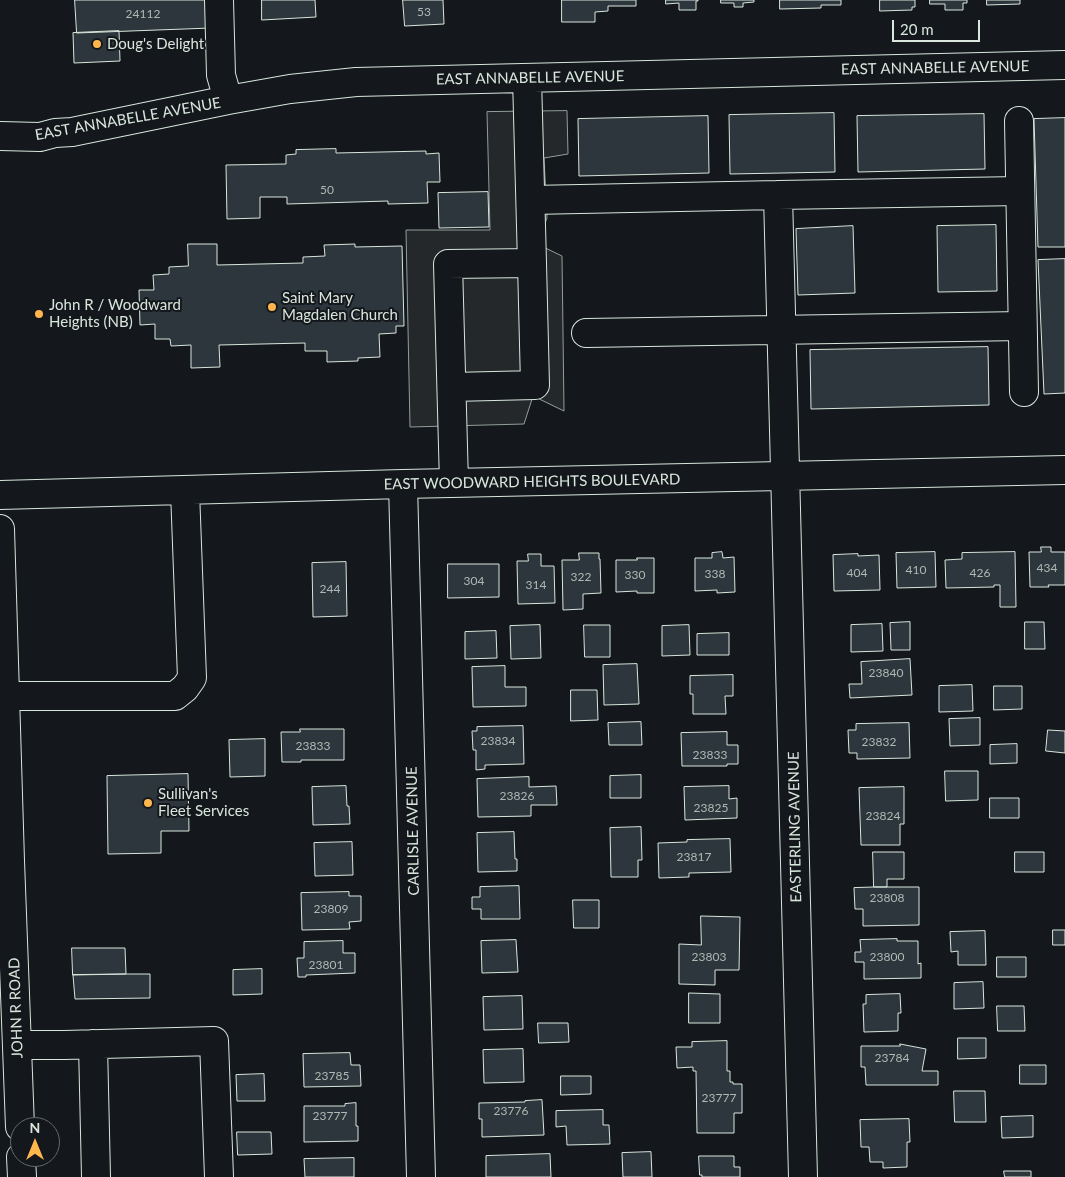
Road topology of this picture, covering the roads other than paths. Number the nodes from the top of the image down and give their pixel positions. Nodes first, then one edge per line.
1 (219, 0) edge
2 (1065, 65) edge
3 (527, 78) junction
4 (228, 100) junction
5 (1018, 121) dead end
6 (0, 136) edge
7 (1020, 192) junction
8 (778, 195) junction
9 (530, 200) junction
10 (532, 263) junction
11 (1022, 326) junction
12 (782, 330) junction
13 (586, 334) dead end
14 (452, 388) junction
15 (1024, 392) dead end
16 (1065, 470) edge
17 (786, 476) junction
18 (454, 483) junction
19 (403, 484) junction
20 (185, 491) junction
21 (0, 495) edge
22 (0, 529) edge
23 (2, 634) edge
24 (5, 696) junction
25 (5, 861) edge
26 (93, 1044) junction
27 (18, 1045) junction
28 (9, 1079) edge
29 (18, 1117) edge
30 (96, 1177) edge
31 (218, 1177) edge
32 (422, 1177) edge
33 (803, 1177) edge

1 - 4 street
2 - 3 street, EAST ANNABELLE AVENUE
3 - 4 street, EAST ANNABELLE AVENUE
3 - 9 street
4 - 6 street, EAST ANNABELLE AVENUE
5 - 7 street
7 - 8 street
7 - 11 street
8 - 9 street
8 - 12 street, EASTERLING AVENUE
9 - 10 street
10 - 14 street
10 - 14 street
11 - 12 street
11 - 15 street
12 - 13 street
12 - 17 street, EASTERLING AVENUE
14 - 18 street
16 - 17 street, EAST WOODWARD HEIGHTS BOULEVARD
17 - 18 street, EAST WOODWARD HEIGHTS BOULEVARD
17 - 33 street, EASTERLING AVENUE
18 - 19 street, EAST WOODWARD HEIGHTS BOULEVARD
19 - 20 street, EAST WOODWARD HEIGHTS BOULEVARD
19 - 32 street, CARLISLE AVENUE
20 - 21 street, EAST WOODWARD HEIGHTS BOULEVARD
20 - 24 street
22 - 23 street, JOHN R ROAD
23 - 24 street, JOHN R ROAD
24 - 25 street, JOHN R ROAD
25 - 27 street, JOHN R ROAD
26 - 27 street
26 - 30 street
26 - 31 street
27 - 28 street, JOHN R ROAD
28 - 29 street, JOHN R ROAD

